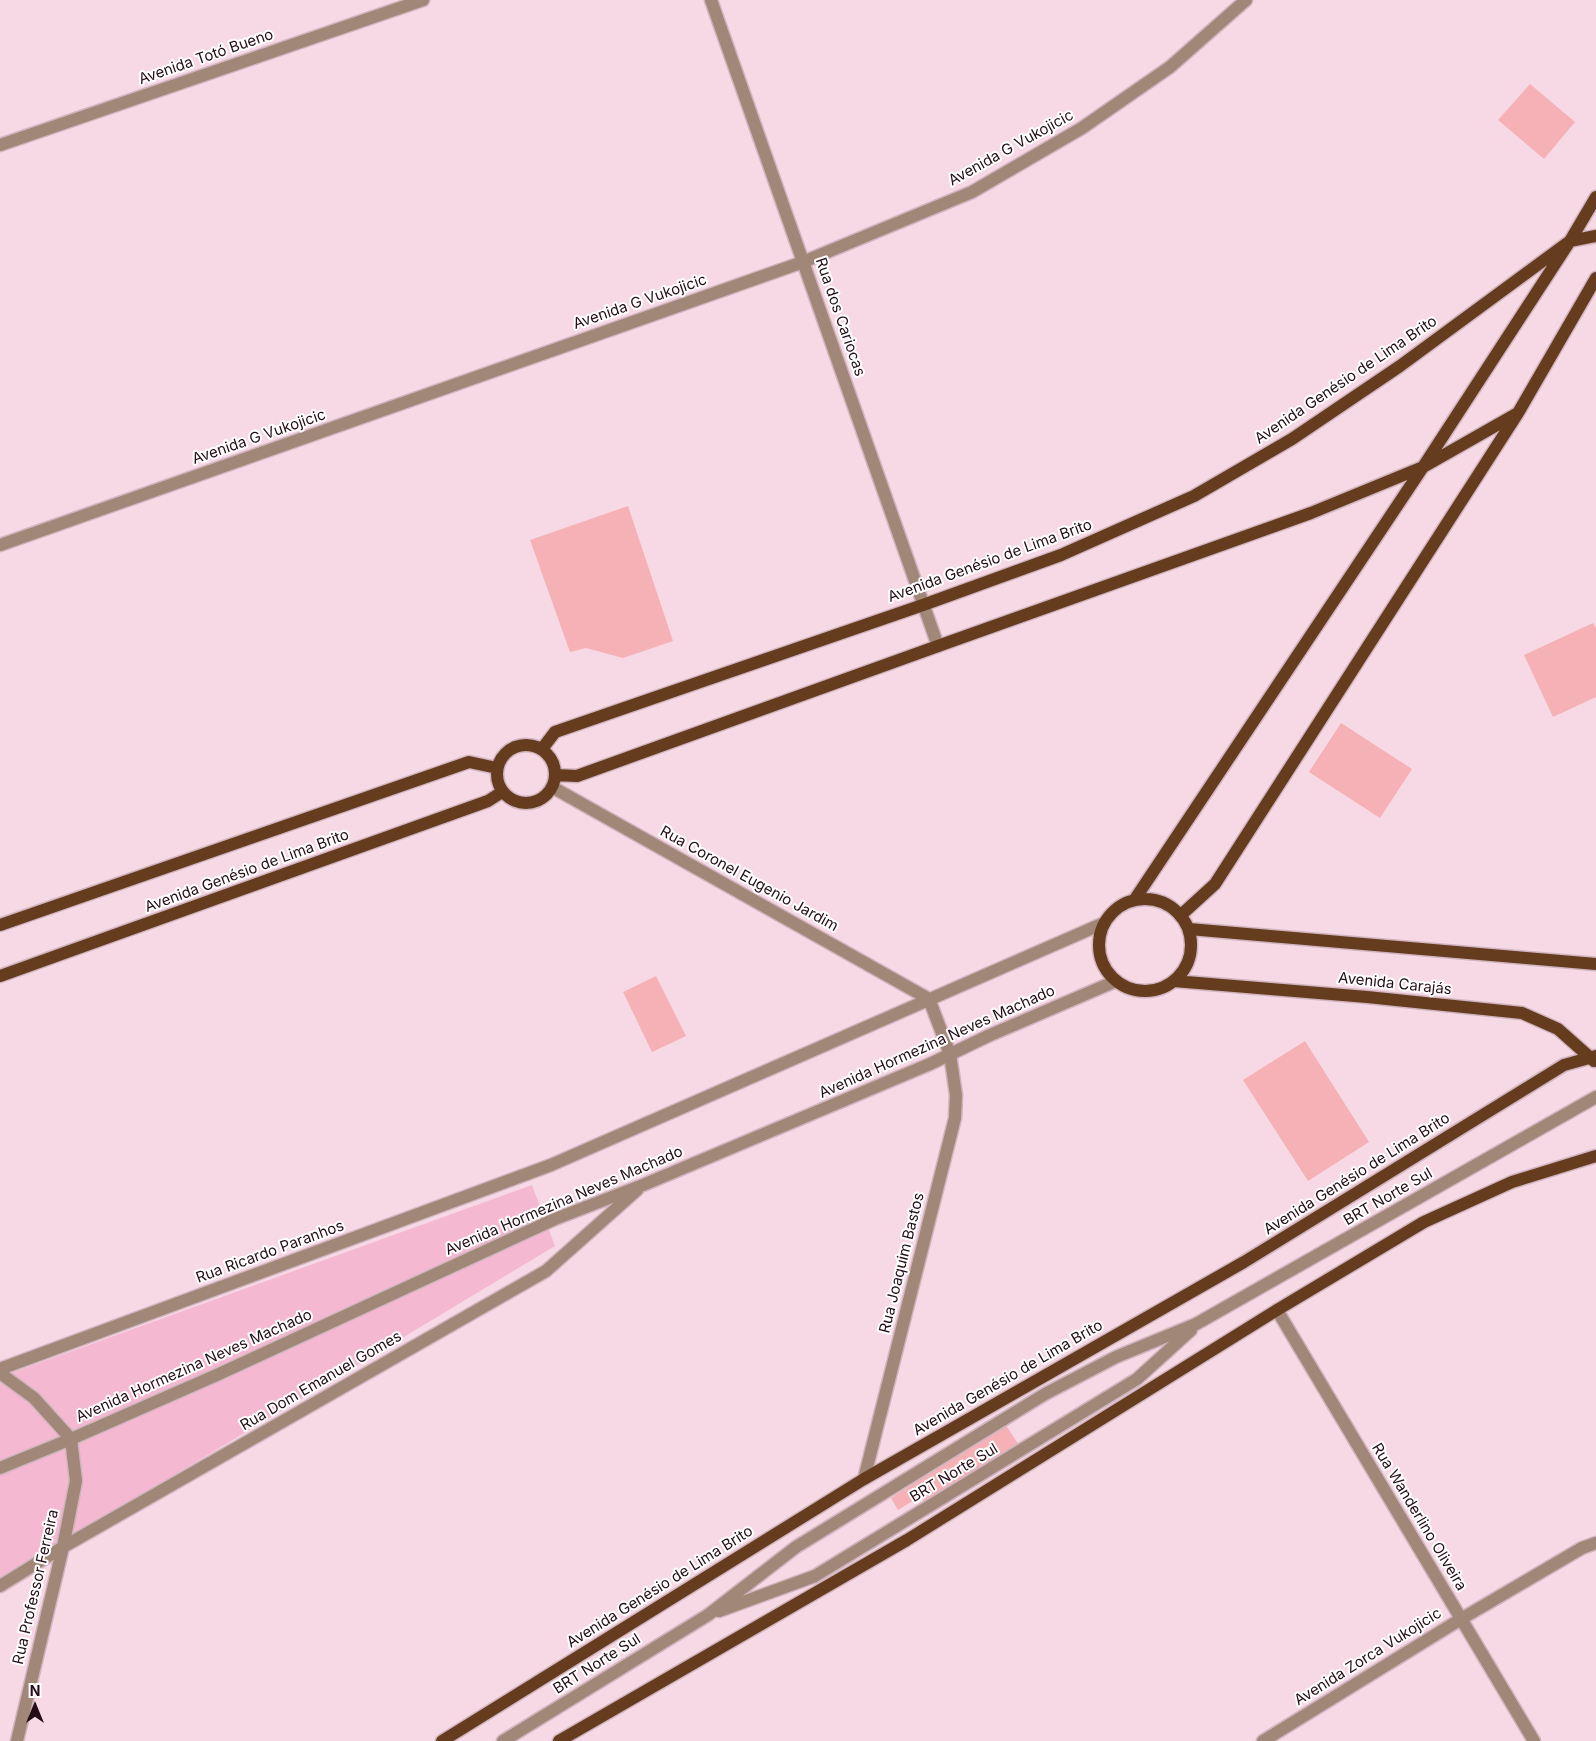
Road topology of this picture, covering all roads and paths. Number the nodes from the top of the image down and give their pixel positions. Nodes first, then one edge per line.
1 (423, 0) edge
2 (711, 0) edge
3 (1246, 0) edge
4 (401, 3) edge
5 (0, 145) edge
6 (1596, 197) edge
7 (1596, 236) edge
8 (1570, 241) junction
9 (803, 262) junction
10 (1596, 278) edge
11 (1518, 413) junction
12 (1423, 467) junction
13 (0, 545) edge
14 (924, 605) junction
15 (938, 646) junction
16 (542, 750) junction
17 (497, 768) junction
18 (554, 781) junction
19 (502, 792) junction
20 (1135, 899) junction
21 (1181, 915) junction
22 (1104, 923) junction
23 (0, 924) edge
24 (1189, 929) junction
25 (1596, 964) edge
26 (0, 976) edge
27 (1116, 981) junction
28 (1174, 981) junction
29 (929, 999) junction
30 (950, 1054) junction
31 (1594, 1059) edge
32 (1596, 1097) edge
33 (1596, 1156) edge
34 (643, 1184) junction
35 (1277, 1310) junction
36 (1196, 1324) junction
37 (0, 1369) edge
38 (0, 1373) edge
39 (71, 1439) junction
40 (0, 1468) edge
41 (864, 1479) junction
42 (1596, 1543) edge
43 (63, 1548) junction
44 (0, 1586) edge
45 (708, 1615) junction
46 (1461, 1619) junction
47 (17, 1741) edge
48 (442, 1741) edge
49 (503, 1741) edge
50 (559, 1741) edge
51 (1263, 1741) edge
52 (1534, 1741) edge

1 - 4 street, Avenida Totó Bueno
2 - 9 street, Rua dos Cariocas
3 - 9 street, Avenida G Vukojicic
4 - 5 street, Avenida Totó Bueno
6 - 8 main road
7 - 8 main road
8 - 12 main road
8 - 14 main road, Avenida Genésio de Lima Brito
9 - 13 street, Avenida G Vukojicic
9 - 14 street, Rua dos Cariocas
10 - 11 main road
11 - 12 main road
11 - 21 main road
12 - 15 main road
12 - 20 main road
14 - 15 street, Rua dos Cariocas
14 - 16 main road, Avenida Genésio de Lima Brito
15 - 18 main road
16 - 17 main road
16 - 18 main road
17 - 19 main road
17 - 23 main road, Avenida Genésio de Lima Brito
18 - 19 main road
18 - 29 street, Rua Coronel Eugenio Jardim
19 - 26 main road, Avenida Genésio de Lima Brito
20 - 21 main road
20 - 22 main road
21 - 24 main road
22 - 27 main road
22 - 29 street
24 - 25 main road
24 - 28 main road
27 - 28 main road
27 - 30 street, Avenida Hormezina Neves Machado
28 - 31 main road, Avenida Carajás
29 - 30 street, Rua Joaquim Bastos
29 - 37 street, Rua Ricardo Paranhos
30 - 34 street, Avenida Hormezina Neves Machado
30 - 41 street, Rua Joaquim Bastos
31 - 41 main road, Avenida Genésio de Lima Brito
32 - 36 street, BRT Norte Sul
33 - 35 main road
34 - 39 street, Avenida Hormezina Neves Machado
34 - 43 street, Rua Dom Emanuel Gomes
35 - 46 street, Rua Wanderlino Oliveira
35 - 50 main road
36 - 45 street, BRT Norte Sul
36 - 45 street, BRT Norte Sul
38 - 39 street
39 - 40 street, Avenida Hormezina Neves Machado
39 - 43 street, Rua Professor Ferreira
41 - 48 main road, Avenida Genésio de Lima Brito
42 - 46 street, Avenida Zorca Vukojicic
43 - 44 street, Rua Dom Emanuel Gomes
43 - 47 street, Rua Professor Ferreira
45 - 49 street, BRT Norte Sul
46 - 51 street, Avenida Zorca Vukojicic
46 - 52 street, Rua Wanderlino Oliveira

